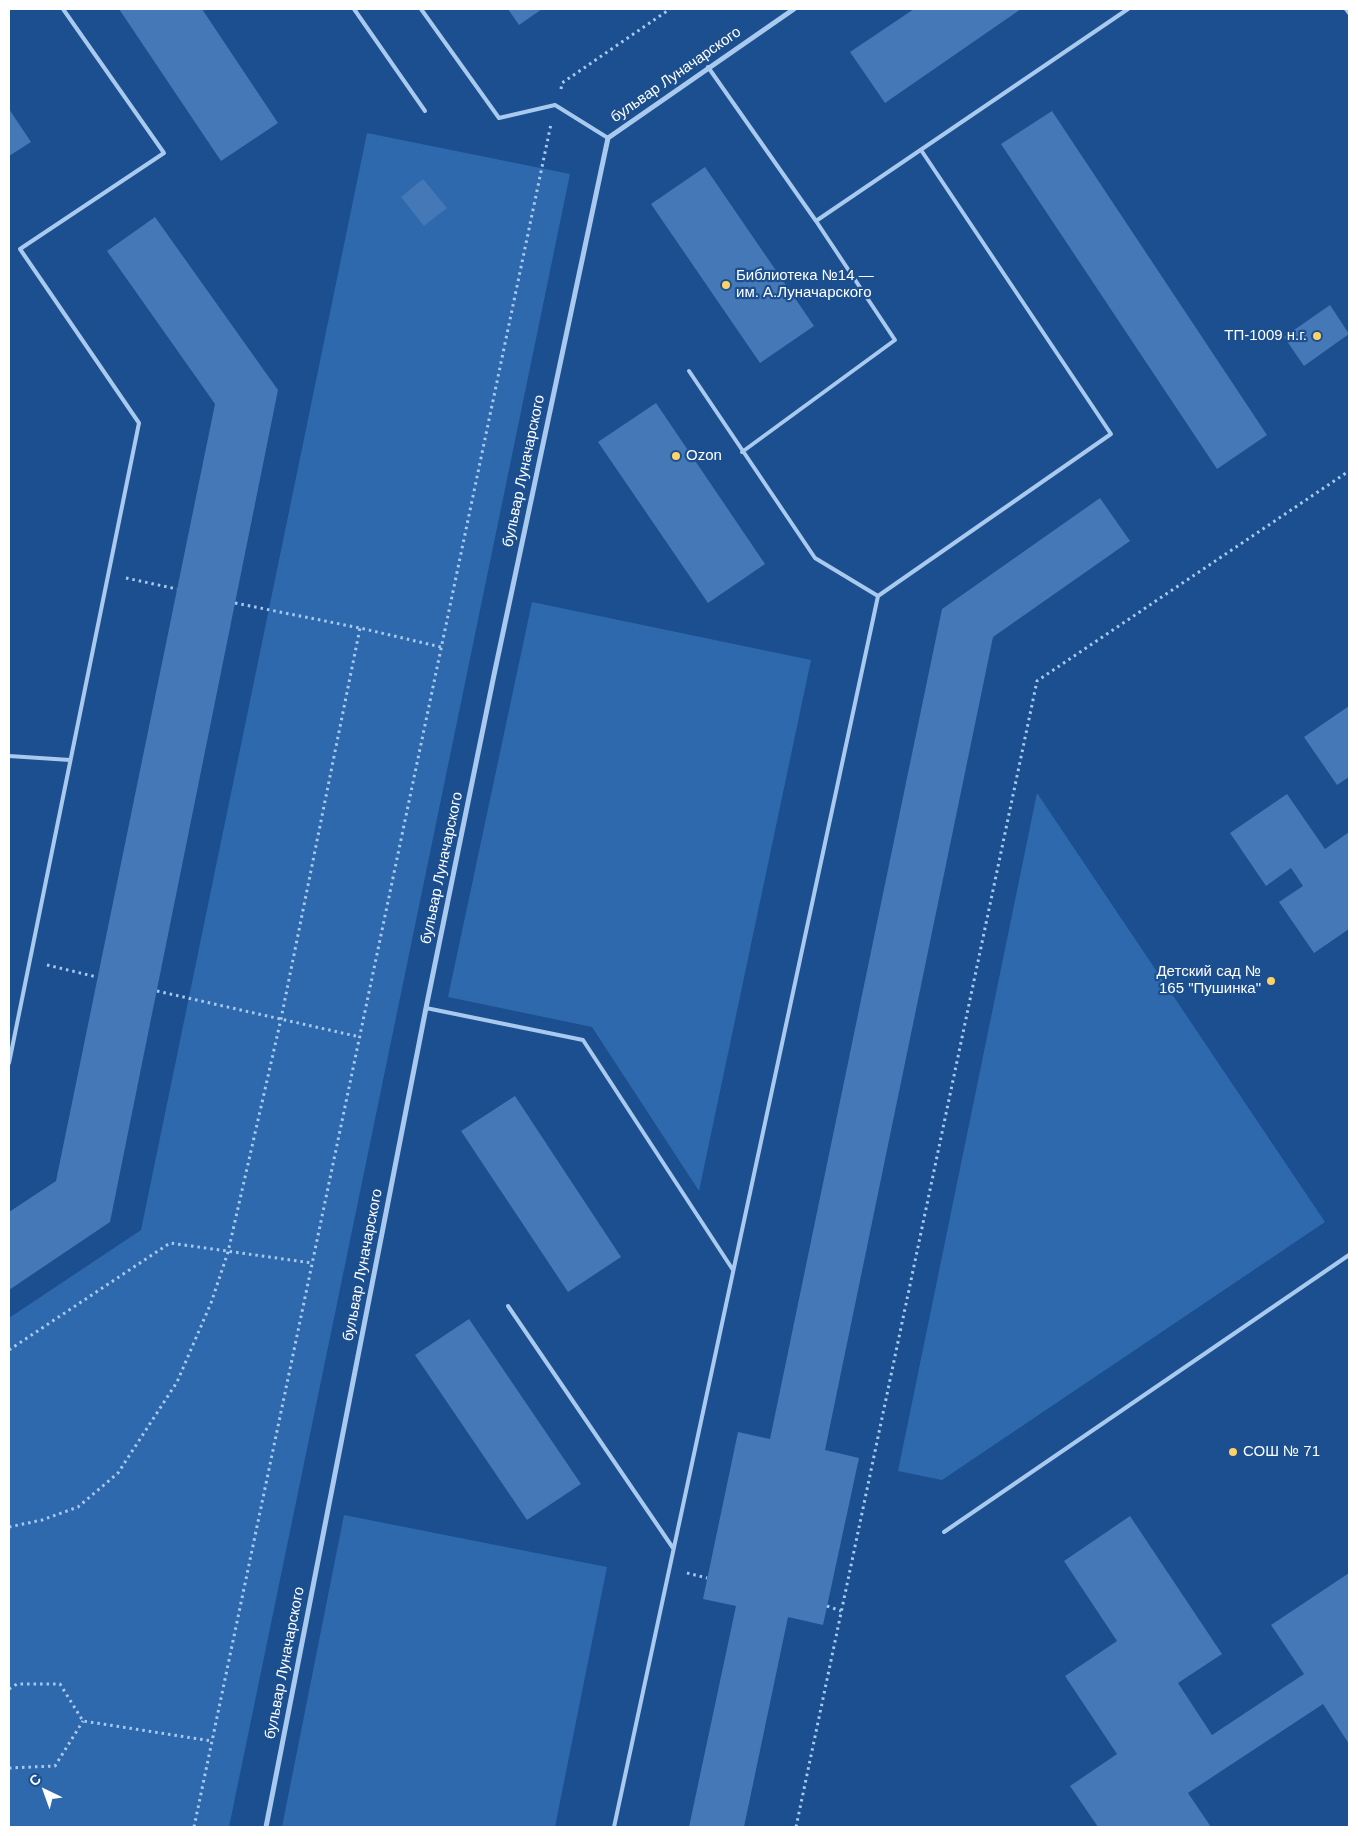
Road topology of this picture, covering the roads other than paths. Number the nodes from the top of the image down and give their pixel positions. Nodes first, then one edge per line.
1 (63, 9) edge
2 (354, 9) edge
3 (421, 9) edge
4 (794, 9) edge
5 (1128, 9) edge
6 (1346, 9) edge
7 (1349, 13) edge
8 (708, 67) junction
9 (425, 111) dead end
10 (608, 138) junction
11 (921, 150) junction
12 (816, 221) junction
13 (688, 371) dead end
14 (742, 452) junction
15 (878, 596) junction
16 (9, 756) edge
17 (70, 760) junction
18 (426, 1008) junction
19 (9, 1063) edge
20 (1349, 1255) edge
21 (733, 1270) junction
22 (508, 1306) dead end
23 (944, 1532) dead end
24 (674, 1549) junction
25 (266, 1827) edge
26 (614, 1827) edge

1 - 17 lane
2 - 9 lane
3 - 10 lane
4 - 8 street, бульвар Луначарского
5 - 11 lane
6 - 7 lane
8 - 10 street, бульвар Луначарского
8 - 12 lane
10 - 18 street, бульвар Луначарского
11 - 12 lane
11 - 15 lane
12 - 14 lane
13 - 14 lane
14 - 15 lane
15 - 21 lane
16 - 17 lane
17 - 19 lane
18 - 21 lane
18 - 25 street, бульвар Луначарского
20 - 23 lane
21 - 24 lane
22 - 24 lane
24 - 26 lane

